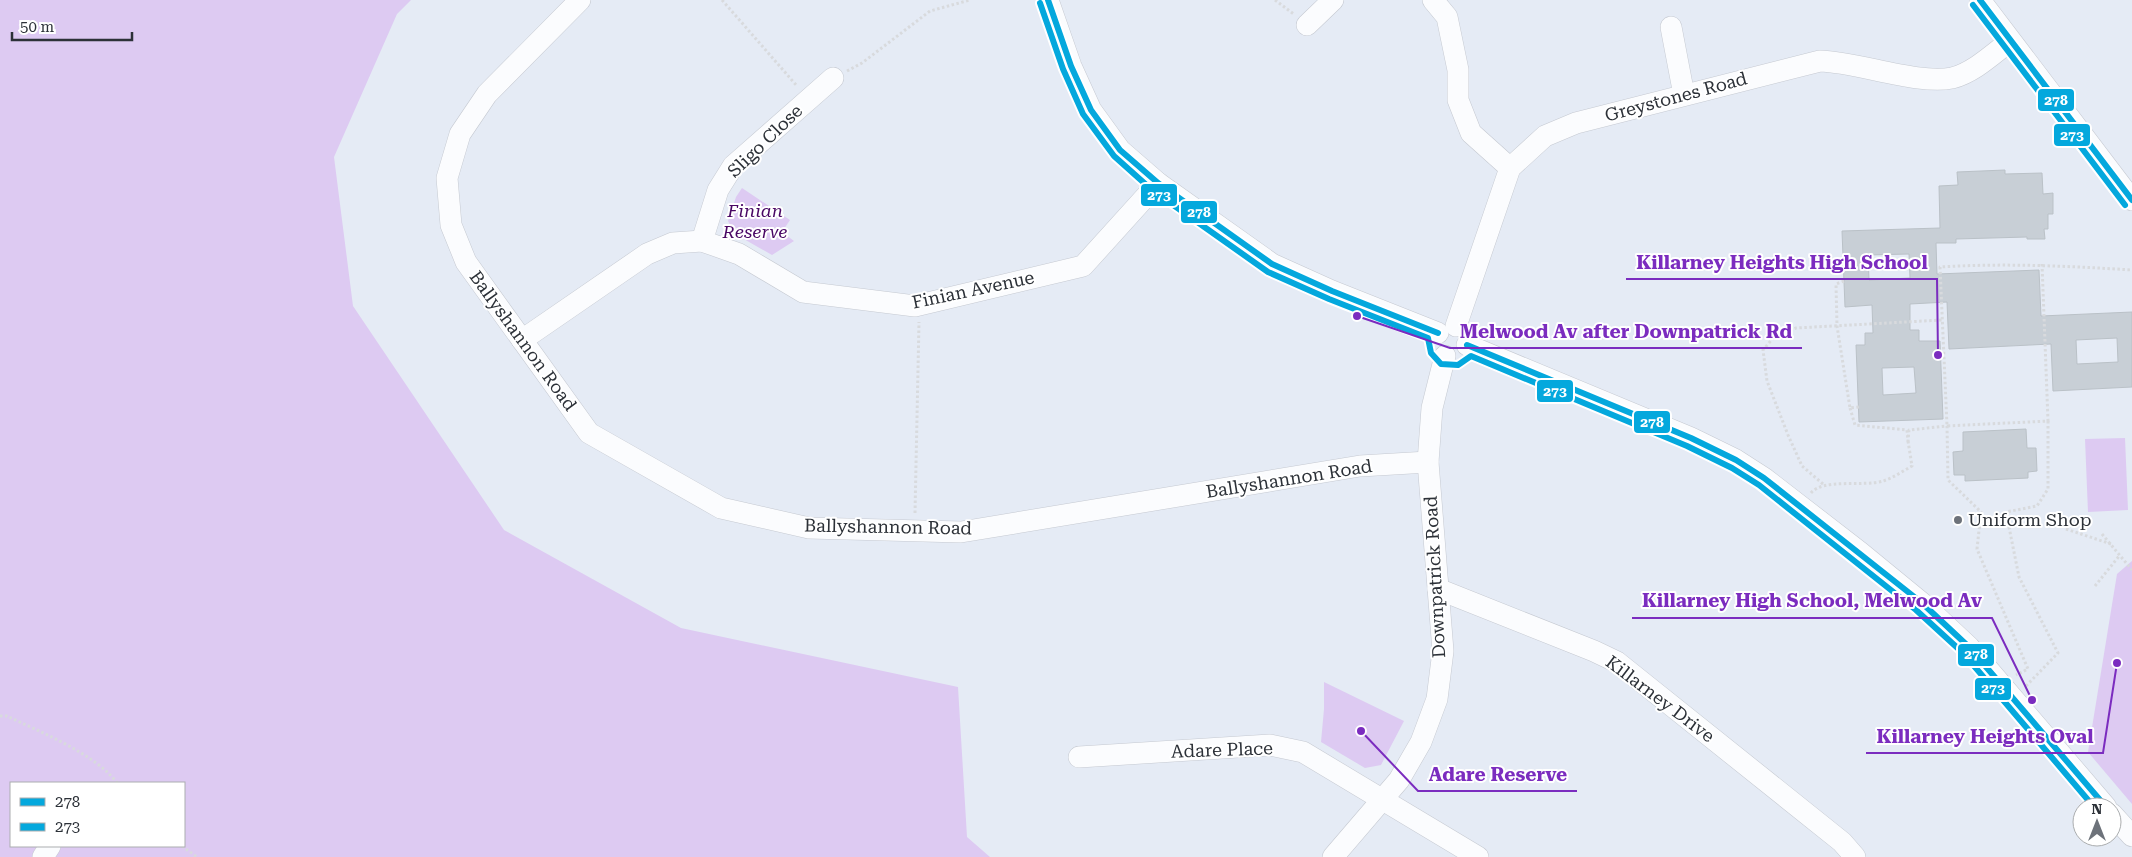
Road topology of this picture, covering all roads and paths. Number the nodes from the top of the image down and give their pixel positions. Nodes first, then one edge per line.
1 (580, 0) edge
2 (722, 0) edge
3 (970, 0) edge
4 (1048, 0) edge
5 (1333, 0) edge
6 (1433, 0) edge
7 (1980, 0) edge
8 (1307, 25) dead end
9 (1671, 27) dead end
10 (2010, 41) junction
11 (833, 78) joint
12 (1684, 95) junction
13 (809, 99) junction
14 (1510, 168) junction
15 (1158, 183) junction
16 (2132, 200) edge
17 (702, 241) junction
18 (2042, 264) junction
19 (2132, 270) edge
20 (1844, 281) dead end
21 (915, 306) junction
22 (1942, 320) junction
23 (1837, 326) junction
24 (1447, 329) junction
25 (522, 340) junction
26 (1467, 345) junction
27 (1445, 356) junction
28 (1858, 407) dead end
29 (1850, 408) junction
30 (2048, 421) junction
31 (1947, 426) junction
32 (1908, 441) junction
33 (1428, 462) junction
34 (1823, 484) junction
35 (1809, 495) dead end
36 (2066, 529) dead end
37 (913, 531) junction
38 (2102, 534) dead end
39 (2111, 544) junction
40 (2120, 555) junction
41 (2132, 570) edge
42 (2095, 586) dead end
43 (1438, 589) junction
44 (2016, 675) dead end
45 (2026, 686) dead end
46 (0, 716) edge
47 (1079, 757) dead end
48 (117, 782) edge
49 (2097, 797) edge
50 (1382, 799) junction
51 (2122, 825) edge
52 (2132, 836) edge
53 (183, 847) edge
54 (197, 857) edge
55 (1333, 857) edge
56 (1478, 857) edge
57 (1855, 857) edge

1 - 25 street, Ballyshannon Road
2 - 13 path
3 - 11 path
4 - 15 street
5 - 8 street
6 - 14 street
7 - 10 street
9 - 12 street
10 - 12 street, Greystones Road
10 - 16 street
11 - 13 street, Sligo Close
12 - 14 street, Greystones Road
13 - 17 street, Sligo Close
14 - 24 street, Greystones Road
15 - 21 street, Finian Avenue
15 - 24 street
17 - 21 street, Finian Avenue
17 - 25 street, Finian Avenue
18 - 19 path
18 - 22 path
18 - 30 path
20 - 23 path
21 - 37 path
22 - 23 path
22 - 31 path
23 - 29 path
23 - 34 path
24 - 26 street
24 - 27 street
25 - 37 street, Ballyshannon Road
26 - 27 street
26 - 49 street
27 - 33 street, Downpatrick Road
28 - 29 path
29 - 32 path
30 - 31 path
30 - 45 path
31 - 32 path
31 - 44 path
32 - 34 path
33 - 37 street, Ballyshannon Road
33 - 43 street, Downpatrick Road
34 - 35 path
36 - 39 path
38 - 39 path
39 - 40 path
40 - 41 path
40 - 42 path
43 - 50 street, Downpatrick Road
43 - 57 street, Killarney Drive
46 - 48 path
47 - 50 street, Adare Place
50 - 55 street, Downpatrick Road
50 - 56 street, Adare Place
51 - 52 street
53 - 54 path

